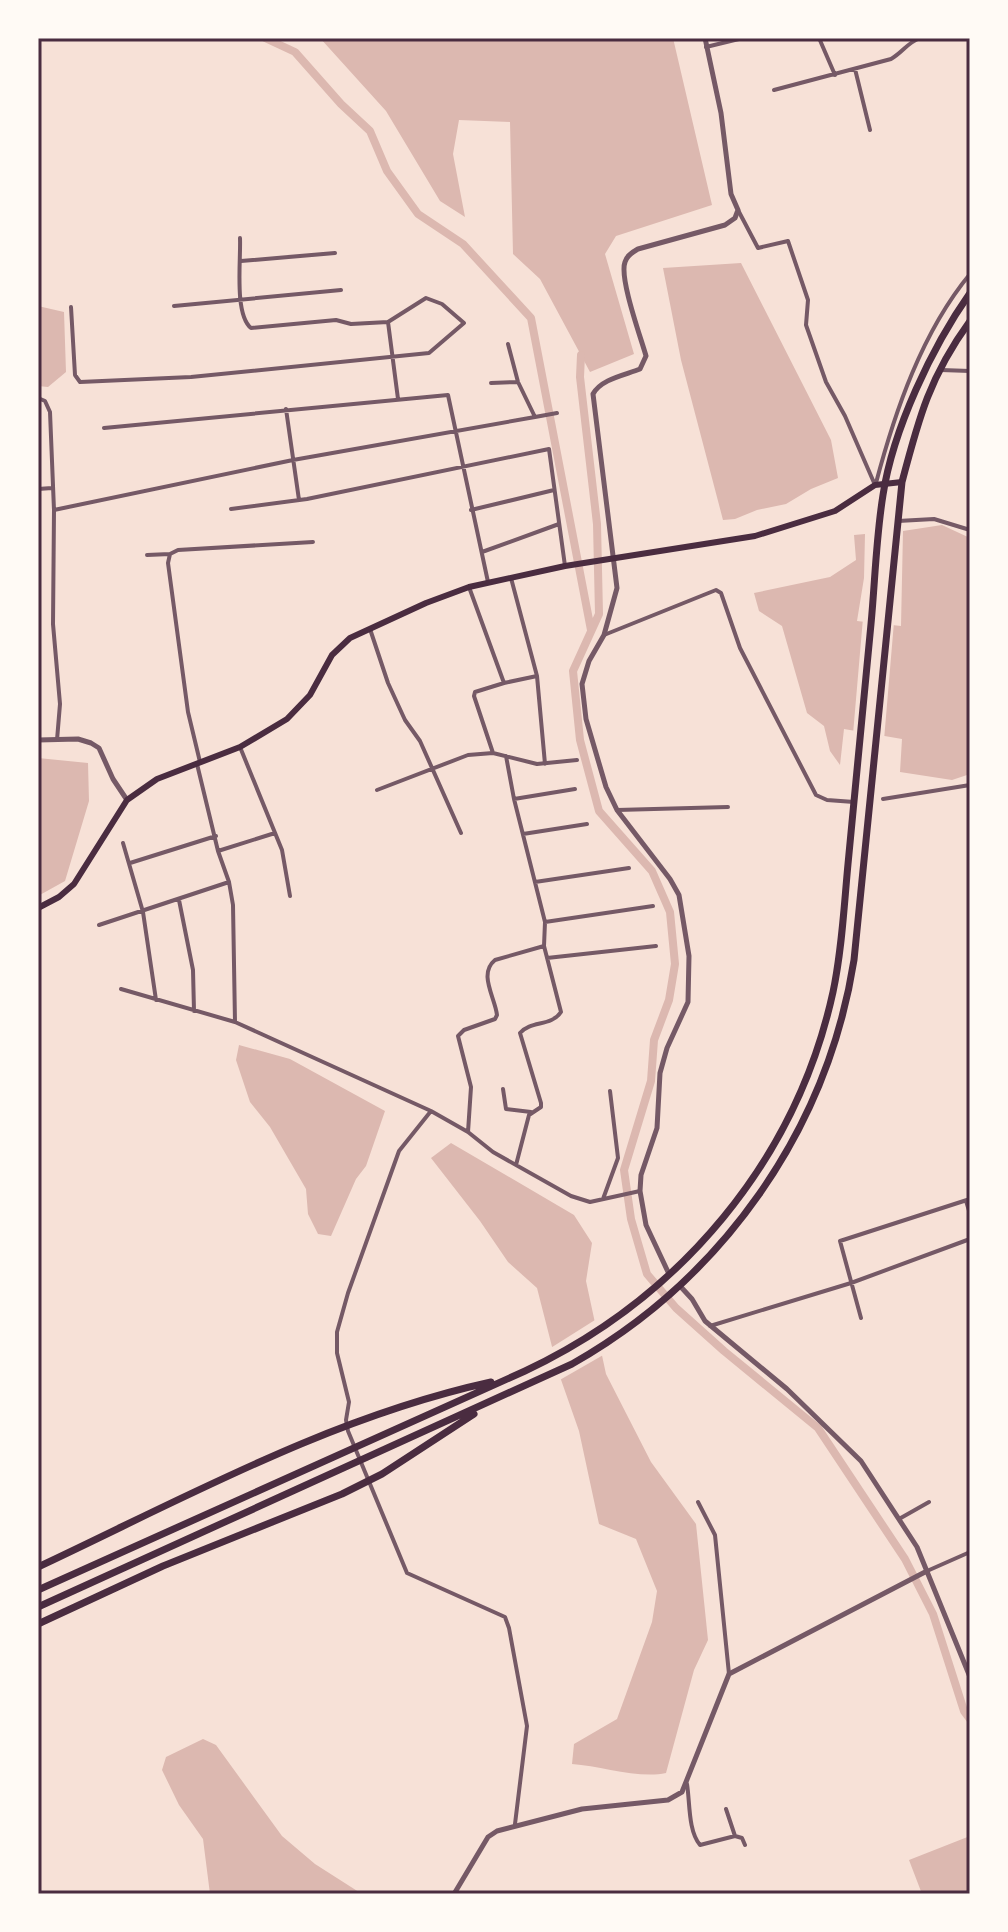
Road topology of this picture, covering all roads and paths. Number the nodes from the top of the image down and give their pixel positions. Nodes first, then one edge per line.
1 (705, 38) edge
2 (743, 38) edge
3 (819, 38) edge
4 (920, 38) edge
5 (706, 47) junction
6 (855, 69) junction
7 (835, 75) junction
8 (774, 90) dead end
9 (870, 130) dead end
10 (738, 210) junction
11 (240, 238) dead end
12 (335, 253) dead end
13 (241, 261) junction
14 (970, 274) edge
15 (341, 290) dead end
16 (970, 293) edge
17 (241, 301) junction
18 (174, 306) dead end
19 (71, 307) dead end
20 (388, 322) junction
21 (968, 325) edge
22 (508, 344) dead end
23 (394, 357) junction
24 (939, 370) junction
25 (970, 371) edge
26 (518, 382) junction
27 (491, 383) dead end
28 (38, 398) edge
29 (398, 399) junction
30 (286, 409) junction
31 (557, 413) dead end
32 (535, 417) junction
33 (104, 428) dead end
34 (455, 431) junction
35 (293, 460) junction
36 (462, 469) junction
37 (902, 482) junction
38 (885, 483) junction
39 (875, 485) junction
40 (52, 488) junction
41 (38, 489) edge
42 (554, 490) junction
43 (299, 500) junction
44 (231, 509) dead end
45 (54, 510) junction
46 (471, 510) junction
47 (897, 521) junction
48 (559, 524) junction
49 (970, 530) edge
50 (313, 542) dead end
51 (482, 552) junction
52 (170, 554) junction
53 (147, 555) dead end
54 (611, 559) junction
55 (569, 566) junction
56 (510, 576) junction
57 (488, 582) junction
58 (469, 587) junction
59 (370, 629) junction
60 (604, 635) junction
61 (537, 676) junction
62 (504, 683) junction
63 (38, 740) edge
64 (57, 740) junction
65 (240, 747) junction
66 (493, 753) junction
67 (506, 756) junction
68 (577, 760) dead end
69 (199, 763) junction
70 (545, 764) junction
71 (433, 767) junction
72 (970, 785) edge
73 (575, 789) dead end
74 (377, 790) dead end
75 (514, 799) junction
76 (883, 799) dead end
77 (127, 800) junction
78 (854, 802) junction
79 (728, 807) dead end
80 (617, 810) junction
81 (587, 824) dead end
82 (275, 833) junction
83 (461, 833) dead end
84 (523, 834) junction
85 (216, 836) junction
86 (123, 843) dead end
87 (218, 851) junction
88 (130, 863) junction
89 (629, 868) dead end
90 (229, 882) junction
91 (535, 882) junction
92 (290, 896) dead end
93 (179, 900) junction
94 (653, 906) dead end
95 (38, 908) edge
96 (143, 912) junction
97 (545, 922) junction
98 (99, 925) dead end
99 (544, 946) junction
100 (656, 946) dead end
101 (547, 958) junction
102 (121, 989) dead end
103 (156, 1000) junction
104 (194, 1011) junction
105 (235, 1022) junction
106 (503, 1089) dead end
107 (610, 1091) dead end
108 (431, 1111) junction
109 (531, 1112) junction
110 (468, 1132) junction
111 (516, 1165) junction
112 (640, 1191) junction
113 (603, 1199) junction
114 (968, 1200) edge
115 (970, 1214) edge
116 (970, 1239) edge
117 (667, 1278) junction
118 (851, 1283) junction
119 (677, 1289) junction
120 (861, 1318) dead end
121 (710, 1326) junction
122 (508, 1379) junction
123 (503, 1397) junction
124 (347, 1426) junction
125 (369, 1481) junction
126 (698, 1502) dead end
127 (929, 1502) dead end
128 (899, 1519) junction
129 (970, 1552) edge
130 (38, 1567) edge
131 (924, 1573) junction
132 (38, 1590) edge
133 (38, 1607) edge
134 (38, 1624) edge
135 (729, 1674) junction
136 (970, 1677) edge
137 (687, 1784) junction
138 (726, 1809) dead end
139 (515, 1824) junction
140 (735, 1836) junction
141 (745, 1845) dead end
142 (454, 1894) edge

1 - 5 street
2 - 5 street
3 - 7 street
4 - 6 street
5 - 10 street
6 - 7 street
6 - 9 street
7 - 8 street
10 - 39 street
10 - 54 street
11 - 13 street
12 - 13 street
13 - 17 street
14 - 39 street
15 - 17 street
16 - 38 highway
17 - 18 street
17 - 20 street
19 - 23 street
20 - 23 street
20 - 23 street
21 - 24 highway
22 - 26 street
23 - 29 street
24 - 25 street
24 - 37 highway
26 - 27 street
26 - 32 street
28 - 40 street
29 - 30 street
29 - 34 street
30 - 33 street
30 - 35 street
31 - 32 street
32 - 34 street
34 - 35 street
34 - 36 street
35 - 43 street
35 - 45 street
36 - 42 street
36 - 43 street
36 - 46 street
37 - 38 main road
37 - 47 highway
38 - 39 main road
38 - 78 highway
39 - 54 main road
40 - 41 street
40 - 45 street
42 - 46 street
42 - 48 street
43 - 44 street
45 - 64 street
46 - 51 street
47 - 49 street
47 - 119 highway
48 - 51 street
48 - 55 street
50 - 52 street
51 - 57 street
52 - 53 street
52 - 69 street
54 - 55 main road
54 - 60 street
55 - 56 main road
56 - 57 main road
56 - 61 street
57 - 58 main road
58 - 59 main road
58 - 62 street
59 - 65 main road
59 - 71 street
60 - 78 street
60 - 80 street
61 - 62 street
61 - 70 street
62 - 66 street
63 - 64 street
64 - 77 street
65 - 69 main road
65 - 82 street
66 - 67 street
66 - 71 street
67 - 70 street
67 - 75 street
68 - 70 street
69 - 77 main road
69 - 85 street
71 - 74 street
71 - 83 street
72 - 76 street
73 - 75 street
75 - 84 street
77 - 95 main road
78 - 117 highway
79 - 80 street
80 - 112 street
81 - 84 street
82 - 87 street
82 - 92 street
84 - 91 street
85 - 87 street
85 - 88 street
86 - 88 street
87 - 90 street
88 - 96 street
89 - 91 street
90 - 93 street
90 - 105 street
91 - 97 street
93 - 96 street
93 - 104 street
94 - 97 street
96 - 98 street
96 - 103 street
97 - 99 street
99 - 101 street
99 - 110 street
100 - 101 street
101 - 109 street
102 - 103 street
103 - 104 street
104 - 105 street
105 - 108 street
106 - 109 street
107 - 113 street
108 - 110 street
108 - 124 street
109 - 111 street
110 - 111 street
111 - 113 street
112 - 113 street
112 - 117 street
114 - 115 street
114 - 118 street
116 - 118 street
117 - 122 highway
118 - 120 street
118 - 121 street
119 - 121 street
119 - 123 highway
121 - 128 street
122 - 124 highway
122 - 132 highway
123 - 125 highway
123 - 133 highway
124 - 125 street
124 - 130 highway
125 - 134 highway
125 - 139 street
126 - 135 street
127 - 128 street
128 - 131 street
129 - 131 street
131 - 135 street
131 - 136 street
135 - 137 street
137 - 139 street
137 - 140 street
138 - 140 street
139 - 142 street
140 - 141 street

